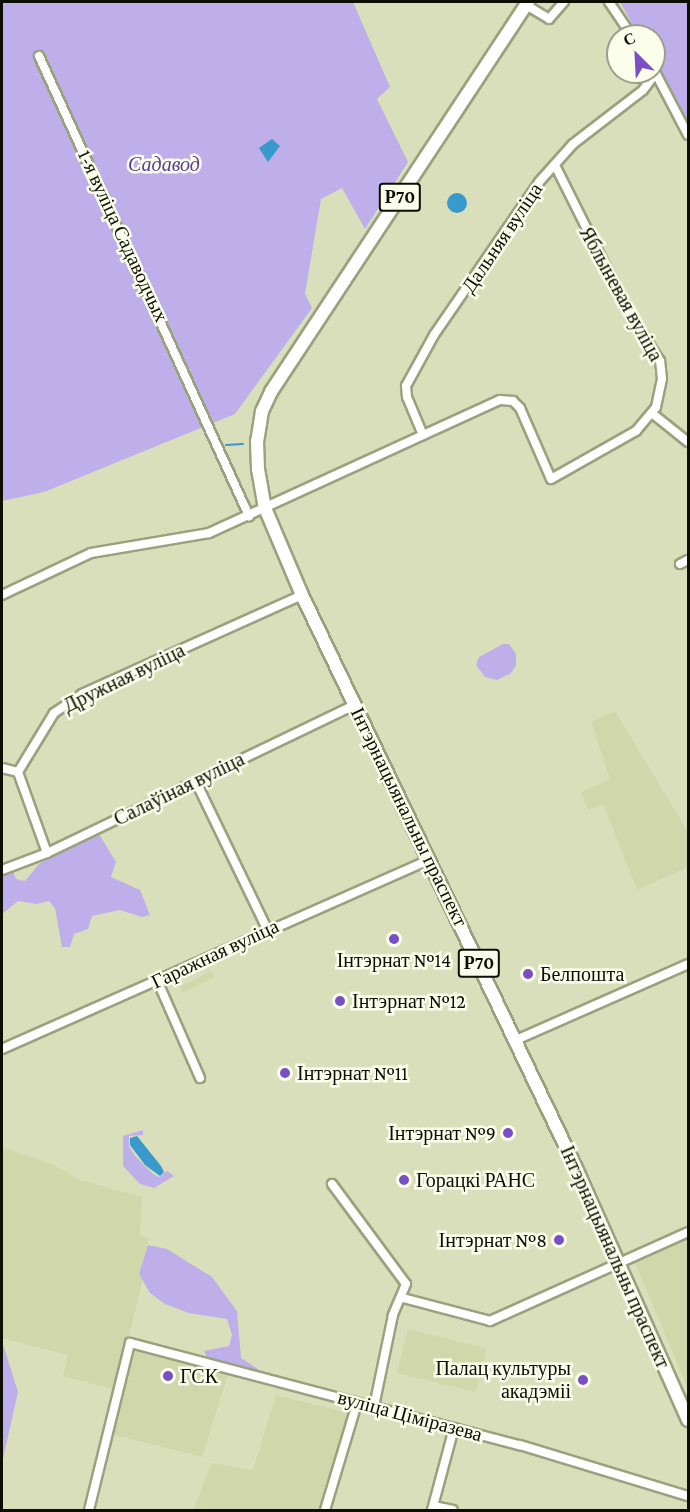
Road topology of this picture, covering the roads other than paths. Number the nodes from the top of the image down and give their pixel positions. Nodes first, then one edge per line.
1 (564, 2) edge
2 (609, 2) edge
3 (527, 3) edge
4 (624, 24) edge
5 (39, 56) dead end
6 (647, 84) edge
7 (662, 84) edge
8 (688, 135) edge
9 (555, 165) junction
10 (653, 414) junction
11 (423, 435) junction
12 (688, 442) edge
13 (265, 508) junction
14 (249, 516) junction
15 (688, 560) edge
16 (680, 564) dead end
17 (2, 595) edge
18 (303, 595) junction
19 (355, 705) junction
20 (2, 768) edge
21 (18, 772) junction
22 (196, 782) junction
23 (47, 853) junction
24 (429, 860) junction
25 (2, 870) edge
26 (267, 929) junction
27 (688, 964) edge
28 (157, 980) junction
29 (516, 1040) junction
30 (2, 1049) edge
31 (200, 1078) dead end
32 (332, 1184) dead end
33 (688, 1232) edge
34 (620, 1265) junction
35 (404, 1298) junction
36 (357, 1403) junction
37 (374, 1407) junction
38 (688, 1420) edge
39 (454, 1428) junction
40 (688, 1496) edge
41 (433, 1508) edge
42 (88, 1510) edge
43 (325, 1510) edge
44 (453, 1510) edge

1 - 3 street
2 - 4 street
3 - 13 main road, Р70
5 - 14 street, 1-я вуліца Садаводчых
6 - 9 street, Дальняя вуліца
7 - 8 street
9 - 10 street, Яблыневая вуліца
9 - 11 street, Дальняя вуліца
10 - 11 street
10 - 12 street
11 - 13 street
13 - 14 street
13 - 18 main road, Інтэрнацыянальны праспект / Р70
14 - 17 street
15 - 16 street
18 - 19 main road, Інтэрнацыянальны праспект / Р70
18 - 21 street, Дружная вуліца
19 - 22 street, Салаўіная вуліца
19 - 24 main road, Інтэрнацыянальны праспект / Р70
20 - 21 street
21 - 23 street
22 - 23 street, Салаўіная вуліца
22 - 26 street
23 - 25 street, Салаўіная вуліца
24 - 26 street, Гаражная вуліца
24 - 29 main road, Інтэрнацыянальны праспект / Р70
26 - 28 street, Гаражная вуліца
27 - 29 street
28 - 30 street, Гаражная вуліца
28 - 31 street
29 - 34 main road, Інтэрнацыянальны праспект / Р70
32 - 35 street
33 - 34 street
34 - 35 street
34 - 38 main road, Інтэрнацыянальны праспект / Р70
35 - 37 street
36 - 37 street, вуліца Ціміразева
36 - 42 street, вуліца Ціміразева
36 - 43 street
37 - 39 street, вуліца Ціміразева
39 - 40 street, вуліца Ціміразева
39 - 41 street
41 - 44 street

